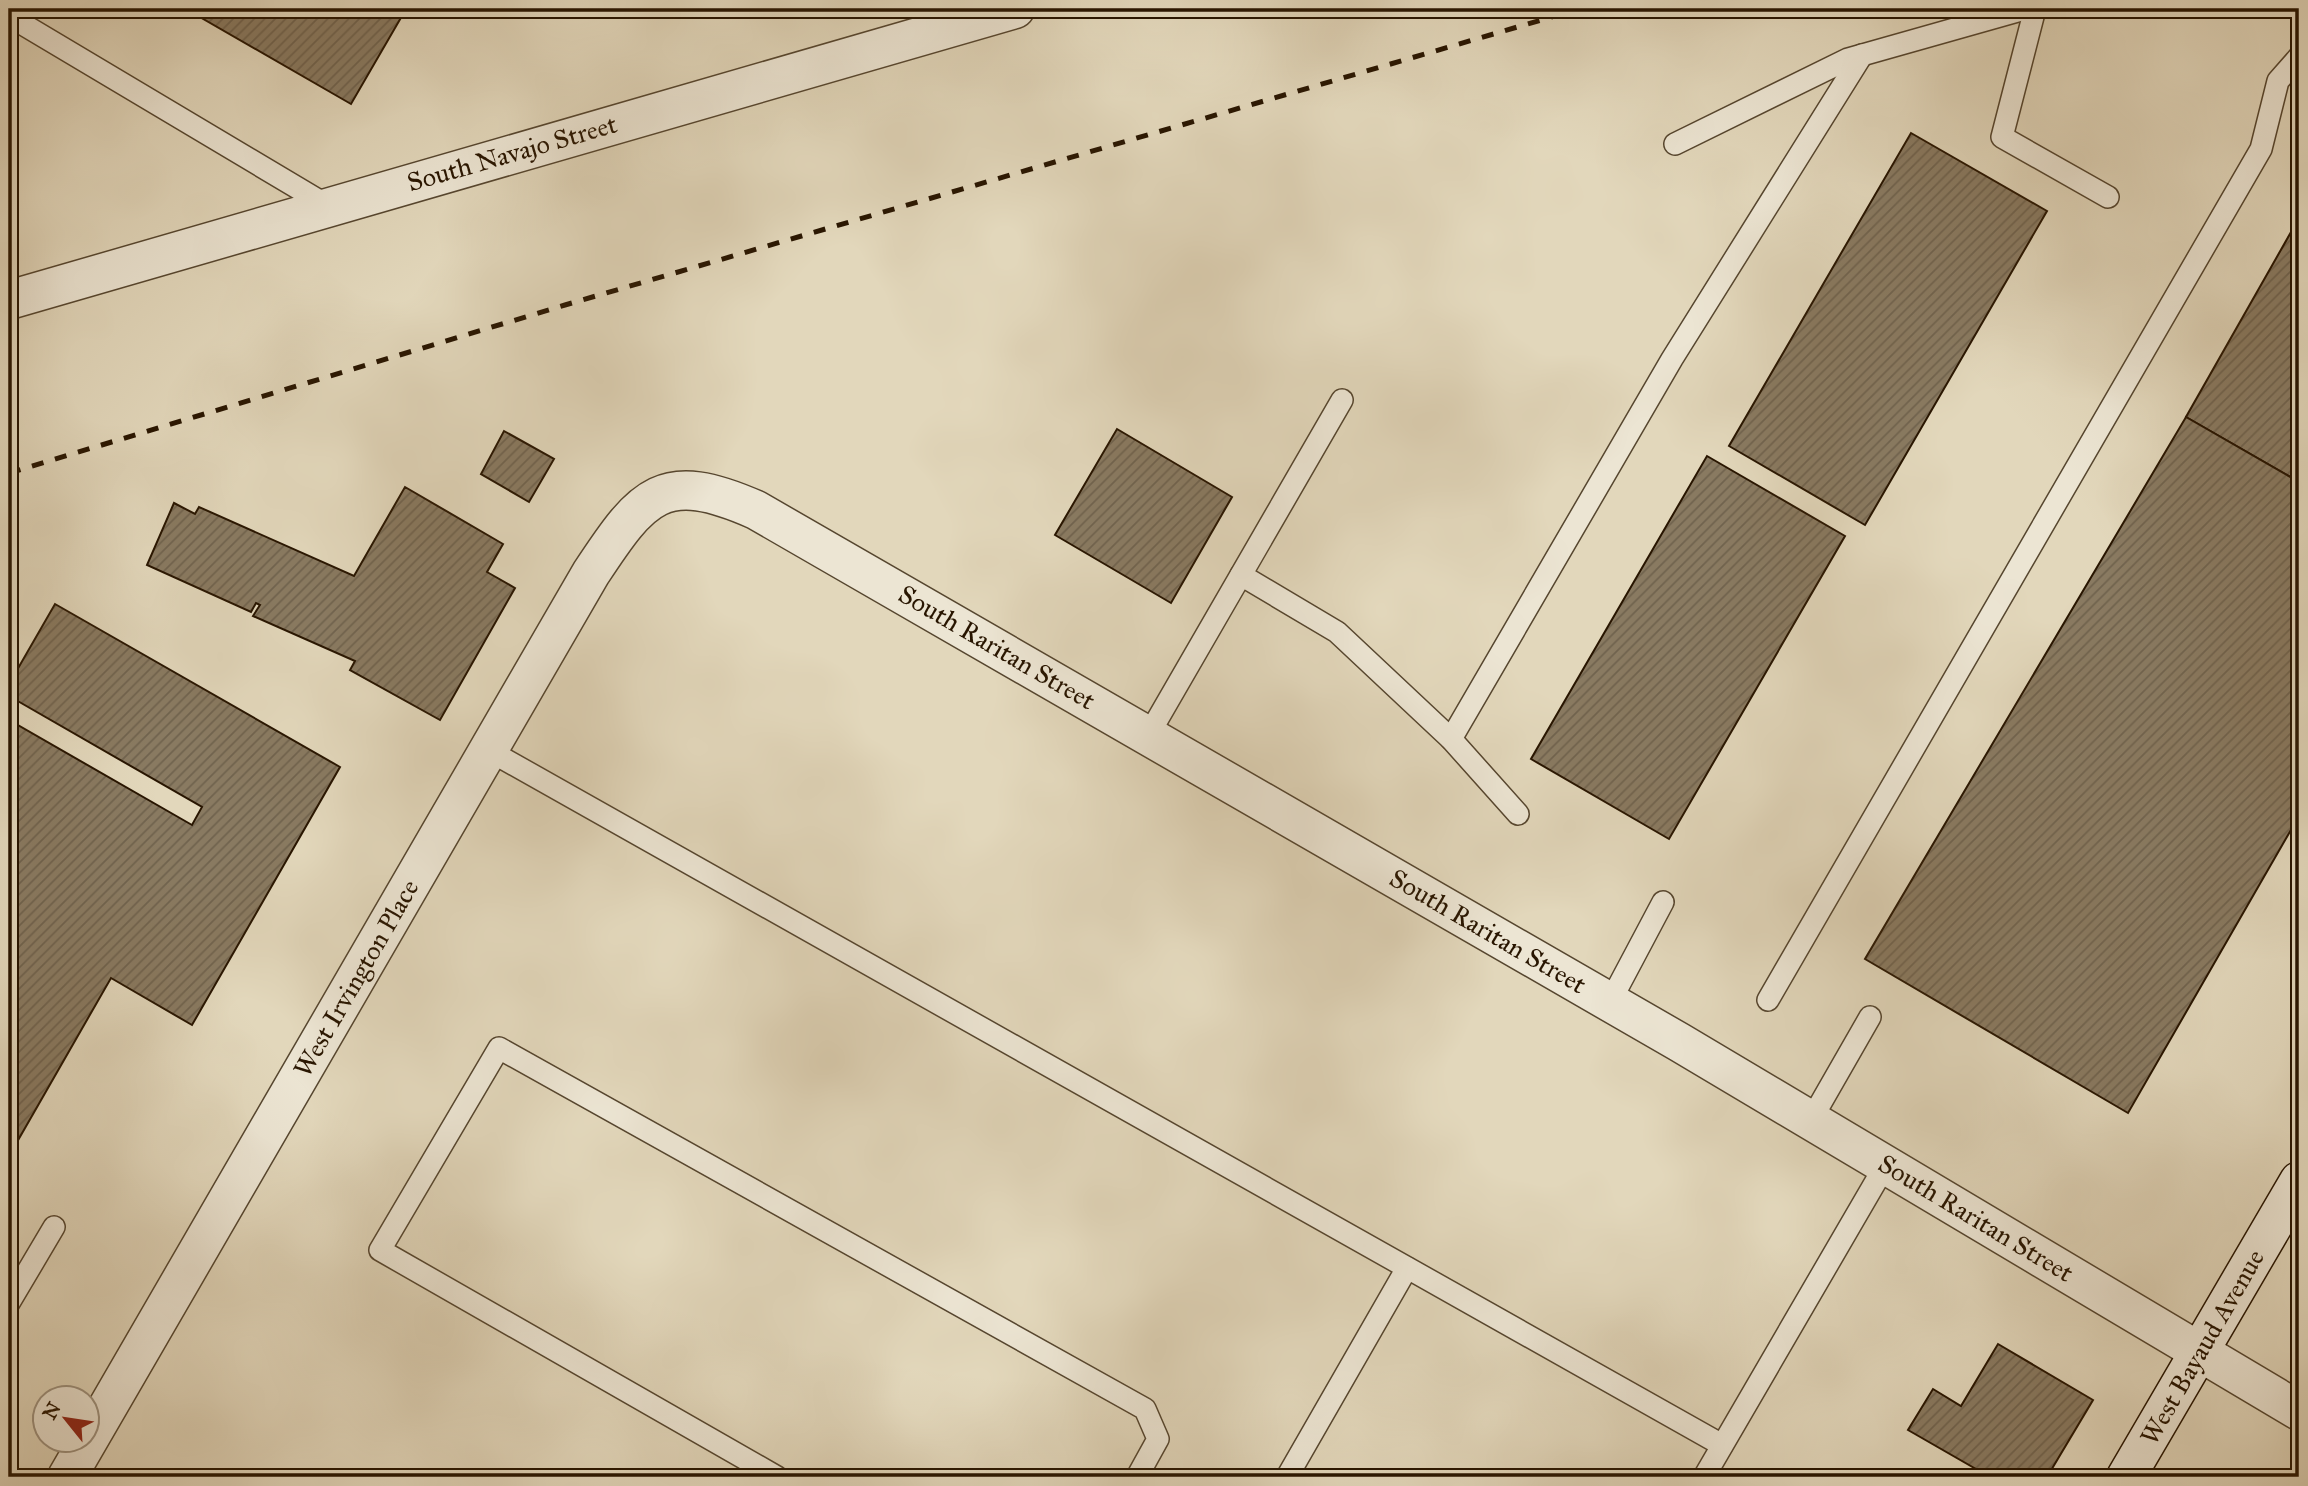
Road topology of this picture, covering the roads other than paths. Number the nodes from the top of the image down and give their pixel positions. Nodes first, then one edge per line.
1 (1015, 9) edge
2 (2025, 9) edge
3 (2035, 9) edge
4 (9, 16) edge
5 (1862, 55) junction
6 (2299, 57) edge
7 (1675, 144) dead end
8 (2108, 197) dead end
9 (328, 206) junction
10 (9, 300) edge
11 (1342, 400) dead end
12 (661, 493) joint
13 (1241, 575) junction
14 (1149, 734) junction
15 (1451, 739) junction
16 (488, 750) junction
17 (1518, 814) dead end
18 (1663, 902) dead end
19 (1768, 1000) dead end
20 (1610, 1002) junction
21 (1870, 1017) dead end
22 (1811, 1120) junction
23 (1886, 1164) junction
24 (2299, 1181) edge
25 (54, 1227) dead end
26 (1408, 1268) junction
27 (9, 1303) edge
28 (2201, 1351) junction
29 (2299, 1411) edge
30 (1722, 1446) junction
31 (67, 1477) edge
32 (777, 1477) edge
33 (1137, 1477) edge
34 (1287, 1477) edge
35 (1704, 1477) edge
36 (2126, 1477) edge

1 - 9 street, South Navajo Street
2 - 5 lane
3 - 8 lane
4 - 9 lane
5 - 7 lane
5 - 15 lane
6 - 19 lane
9 - 10 street, South Navajo Street
11 - 13 lane
12 - 14 street, South Raritan Street
12 - 16 street, West Irvington Place
13 - 14 lane
13 - 15 lane
14 - 20 street, South Raritan Street
15 - 17 lane
16 - 26 lane
16 - 31 street, West Irvington Place
18 - 20 lane
20 - 22 street, South Raritan Street
21 - 22 lane
22 - 23 street, South Raritan Street
23 - 28 street, South Raritan Street
23 - 30 lane
24 - 28 street, West Bayaud Avenue
25 - 27 lane
26 - 30 lane
26 - 34 lane
28 - 29 street, South Raritan Street
28 - 36 street, West Bayaud Avenue
30 - 35 lane
32 - 33 lane

